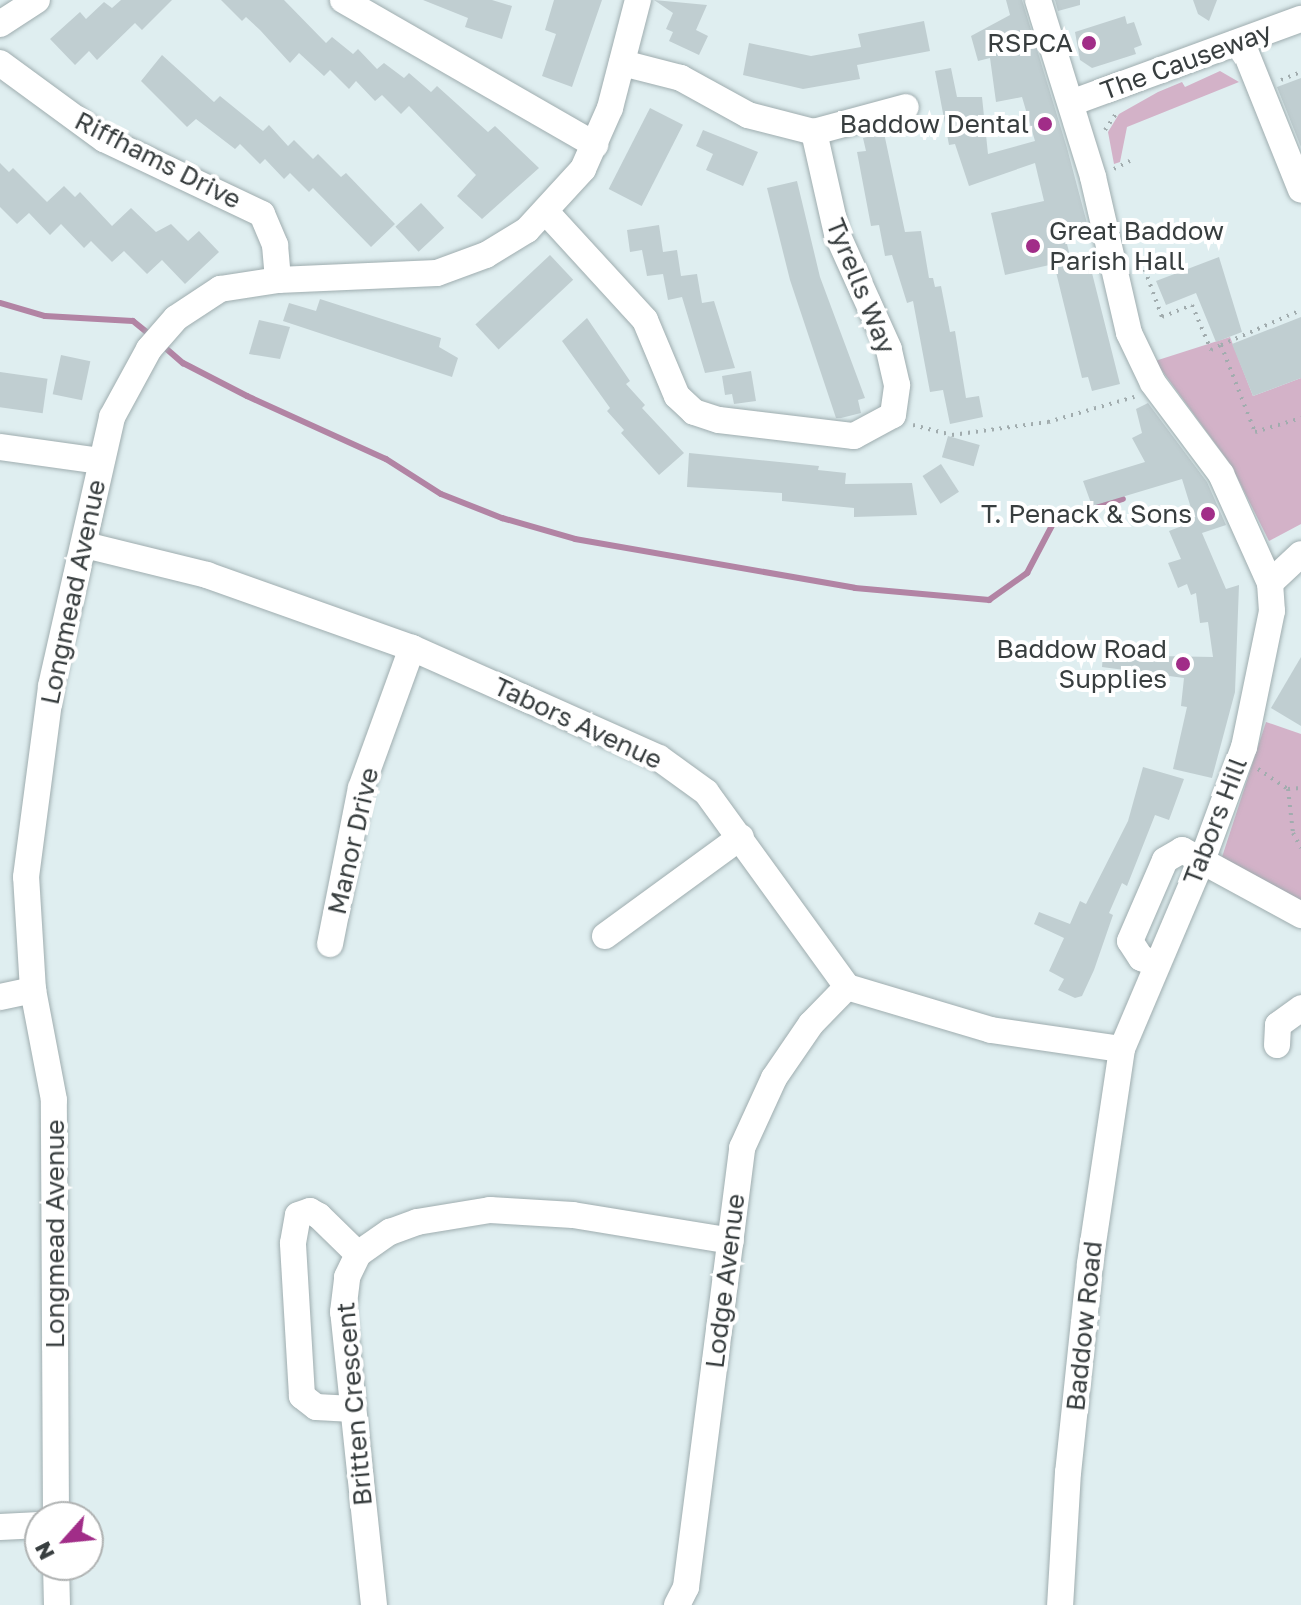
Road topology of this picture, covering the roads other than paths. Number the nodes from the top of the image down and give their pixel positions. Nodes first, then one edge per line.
1 (37, 0) edge
2 (343, 0) edge
3 (638, 0) edge
4 (1038, 0) edge
5 (1301, 19) edge
6 (0, 24) edge
7 (1242, 43) junction
8 (0, 63) edge
9 (622, 63) junction
10 (1071, 103) junction
11 (906, 107) dead end
12 (814, 132) junction
13 (595, 145) junction
14 (1301, 190) edge
15 (547, 213) junction
16 (278, 280) junction
17 (0, 447) edge
18 (99, 461) junction
19 (85, 545) junction
20 (1301, 554) edge
21 (1270, 583) junction
22 (412, 648) junction
23 (741, 837) junction
24 (1203, 858) junction
25 (1301, 915) edge
26 (605, 936) dead end
27 (330, 944) dead end
28 (847, 987) junction
29 (33, 990) junction
30 (0, 997) edge
31 (1301, 1008) edge
32 (1277, 1045) dead end
33 (1122, 1049) junction
34 (731, 1241) junction
35 (358, 1254) junction
36 (353, 1409) junction
37 (56, 1501) edge
38 (24, 1526) edge
39 (0, 1527) edge
40 (56, 1581) edge
41 (57, 1605) edge
42 (374, 1605) edge
43 (677, 1605) edge
44 (1060, 1605) edge

1 - 6 street
2 - 13 street
3 - 9 street, Longmead Avenue
4 - 10 street
5 - 7 street, The Causeway
7 - 10 street, The Causeway
7 - 14 street
8 - 16 street, Riffhams Drive
9 - 12 street
9 - 13 street, Longmead Avenue
10 - 21 street
11 - 12 street
12 - 15 street, Tyrells Way
13 - 15 street, Longmead Avenue
15 - 16 street, Longmead Avenue
16 - 18 street, Longmead Avenue
17 - 18 street
18 - 19 street, Longmead Avenue
19 - 22 street, Tabors Avenue
19 - 29 street, Longmead Avenue
20 - 21 street
21 - 24 street, Tabors Hill
22 - 23 street, Tabors Avenue
22 - 27 street, Manor Drive
23 - 26 street
23 - 28 street, Tabors Avenue
24 - 25 street
24 - 33 street, Tabors Hill
28 - 33 street
28 - 34 street, Lodge Avenue
29 - 30 street
29 - 37 street, Longmead Avenue
31 - 32 street
33 - 44 street, Baddow Road
34 - 35 street
34 - 43 street, Lodge Avenue
35 - 36 street, Britten Crescent
35 - 36 street
36 - 42 street, Britten Crescent
38 - 39 street
40 - 41 street

